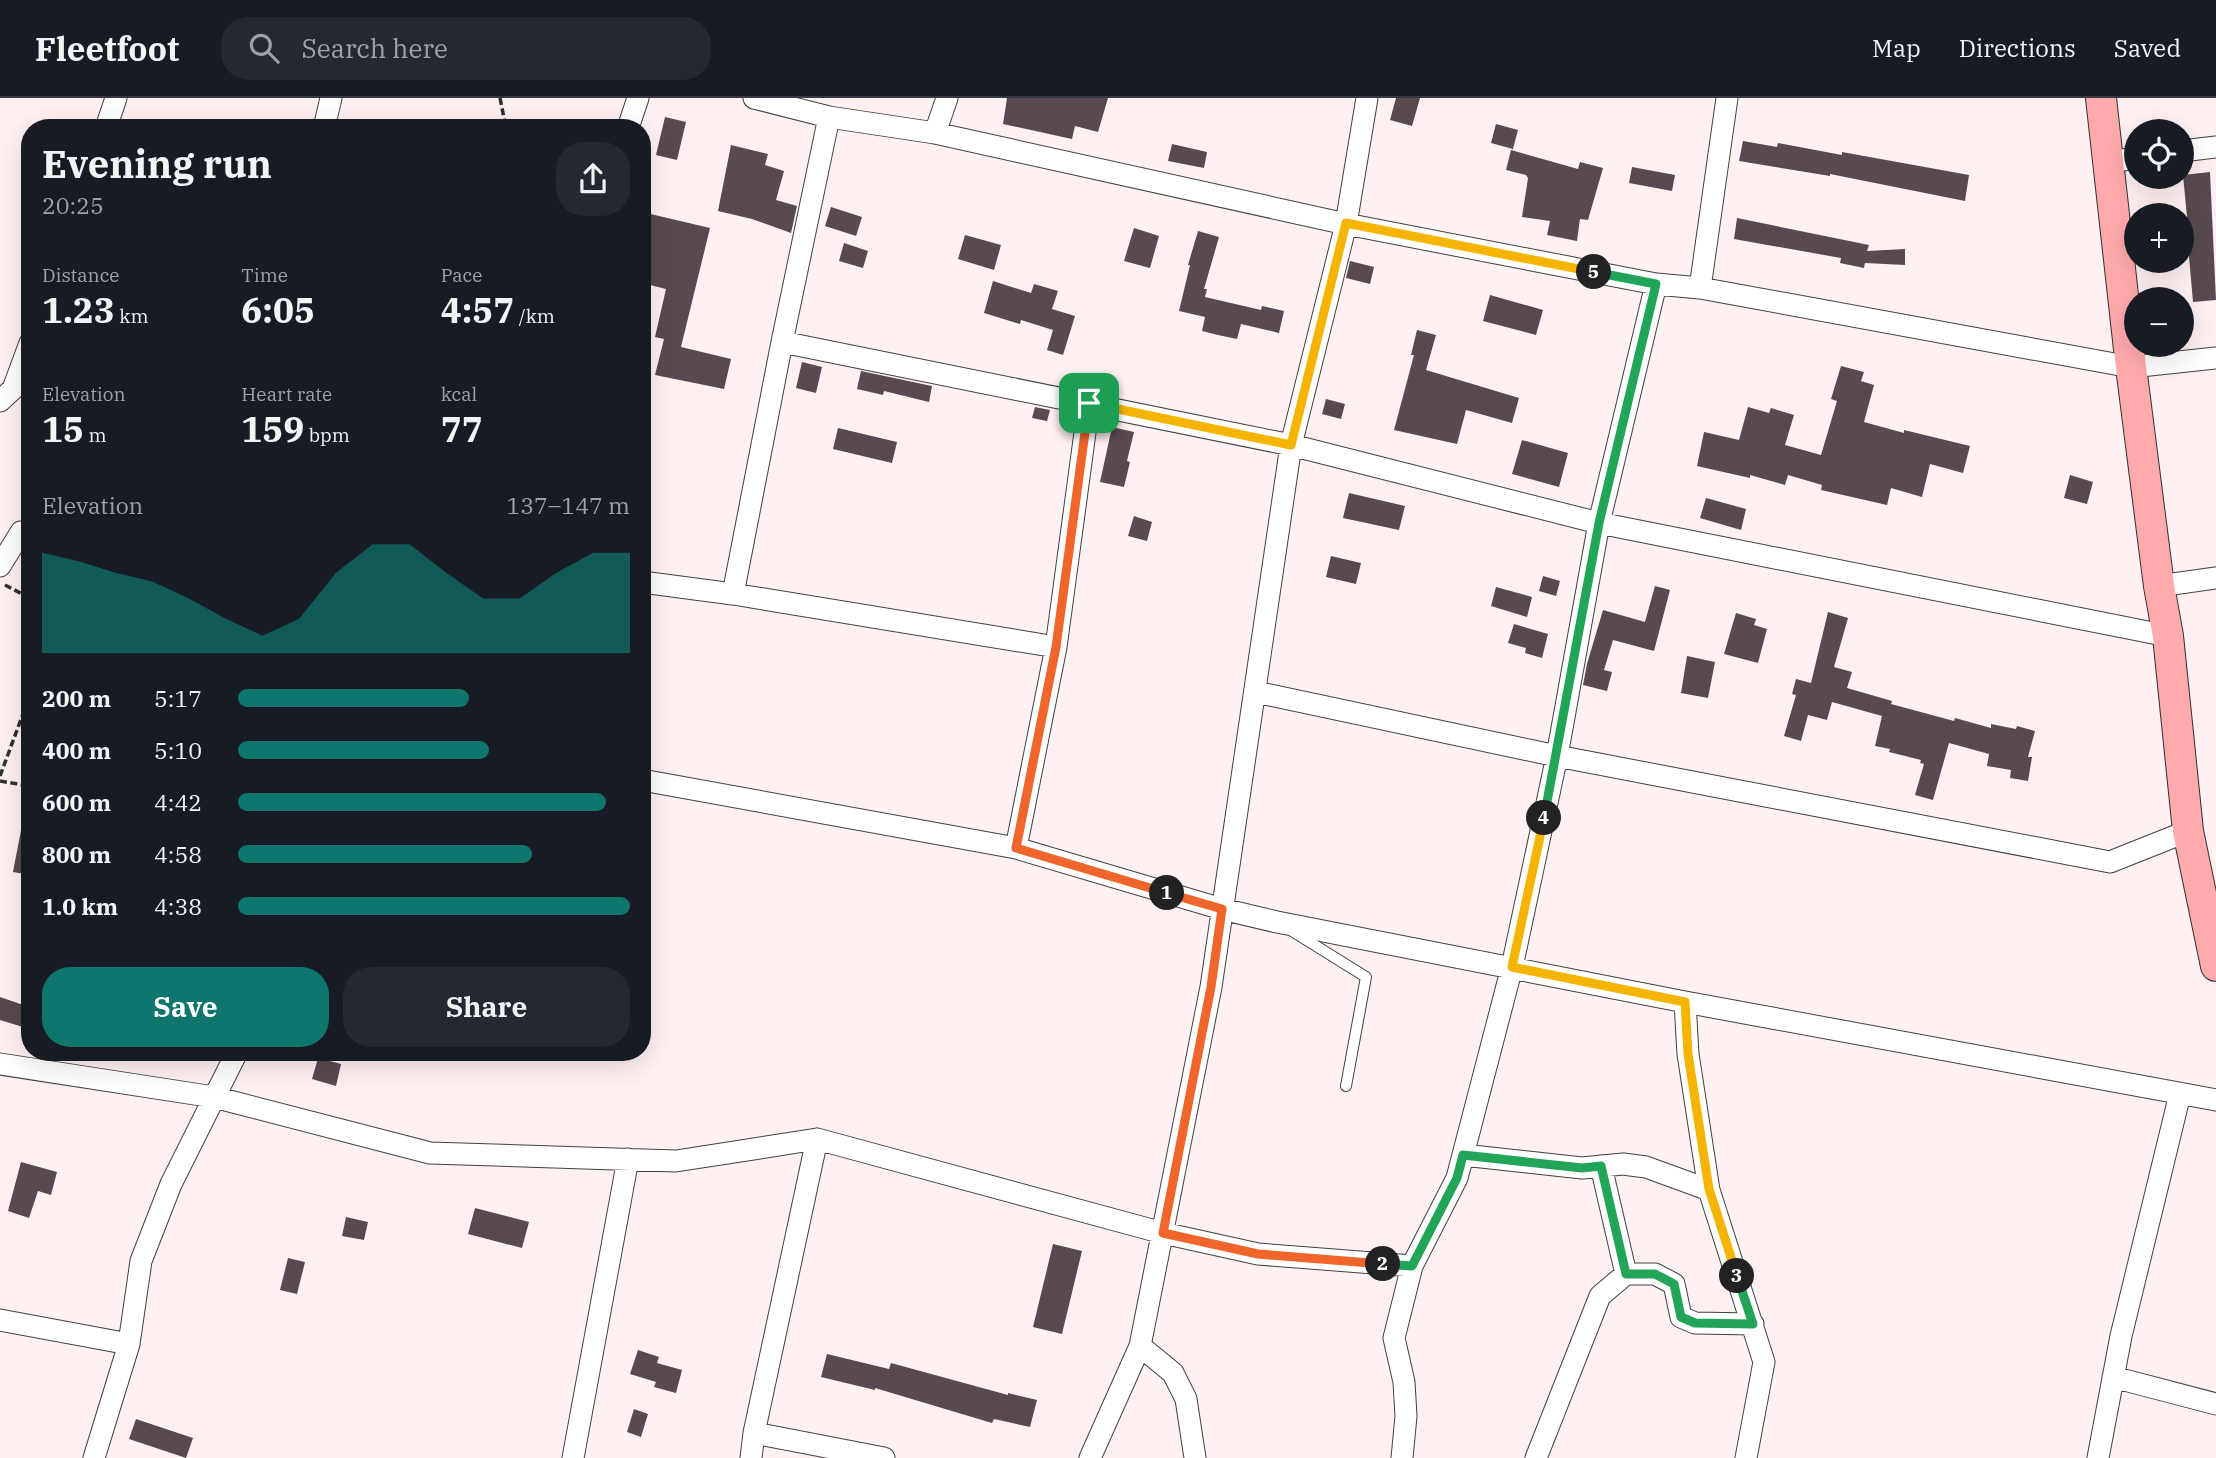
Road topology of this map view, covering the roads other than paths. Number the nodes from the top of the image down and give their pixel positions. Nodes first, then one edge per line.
1 (116, 98) edge
2 (331, 98) edge
3 (639, 98) edge
4 (754, 98) edge
5 (947, 98) edge
6 (1367, 98) edge
7 (1727, 98) edge
8 (2101, 98) edge
9 (829, 117) junction
10 (109, 119) edge
11 (326, 119) edge
12 (631, 119) edge
13 (935, 133) junction
14 (2216, 147) edge
15 (2194, 150) edge
16 (2123, 160) edge
17 (1346, 223) junction
18 (1656, 284) junction
19 (1700, 288) junction
20 (782, 342) junction
21 (2216, 358) edge
22 (2131, 368) junction
23 (21, 373) edge
24 (14, 397) edge
25 (1089, 403) junction
26 (1291, 445) junction
27 (1599, 523) junction
28 (21, 532) edge
29 (0, 566) edge
30 (2216, 579) edge
31 (651, 583) edge
32 (2159, 586) junction
33 (733, 594) junction
34 (2168, 636) junction
35 (1056, 647) junction
36 (1256, 692) junction
37 (1557, 756) junction
38 (651, 782) edge
39 (2188, 831) junction
40 (1016, 848) junction
41 (1222, 909) junction
42 (1277, 922) junction
43 (2216, 966) edge
44 (1512, 967) junction
45 (1685, 1002) junction
46 (232, 1061) edge
47 (0, 1064) edge
48 (1346, 1086) dead end
49 (2180, 1094) junction
50 (214, 1097) junction
51 (2216, 1100) edge
52 (817, 1139) junction
53 (1463, 1155) junction
54 (628, 1159) junction
55 (1601, 1166) junction
56 (1709, 1189) junction
57 (1163, 1233) junction
58 (1412, 1266) junction
59 (1626, 1274) junction
60 (0, 1320) edge
61 (1753, 1324) junction
62 (129, 1344) junction
63 (1140, 1346) junction
64 (2113, 1377) junction
65 (2216, 1404) edge
66 (754, 1433) junction
67 (94, 1458) edge
68 (573, 1458) edge
69 (751, 1458) edge
70 (884, 1458) edge
71 (1090, 1458) edge
72 (1195, 1458) edge
73 (1402, 1458) edge
74 (1536, 1458) edge
75 (1746, 1458) edge
76 (2098, 1458) edge

1 - 10 street
2 - 11 street
3 - 12 street
4 - 9 street
5 - 13 street
6 - 17 street
7 - 19 street
8 - 16 main road
9 - 13 street
9 - 20 street
13 - 17 street
14 - 15 street
16 - 22 main road
17 - 18 street
17 - 26 street
18 - 19 street
18 - 27 street
19 - 22 street
20 - 25 street
20 - 33 street
21 - 22 street
22 - 32 main road
23 - 24 street
25 - 26 street
25 - 35 street
26 - 27 street
26 - 36 street
27 - 34 street
27 - 37 street
28 - 29 street
30 - 32 street
31 - 33 street
32 - 34 main road
33 - 35 street
34 - 39 main road
35 - 40 street
36 - 37 street
36 - 41 street
37 - 39 street
37 - 44 street
38 - 40 street
39 - 43 main road
40 - 41 street
41 - 42 street
41 - 57 street
42 - 44 street
42 - 48 lane
44 - 45 street
44 - 53 street
45 - 49 street
45 - 56 street
46 - 50 street
47 - 50 street
49 - 51 street
49 - 64 street
50 - 54 street
50 - 62 street
52 - 54 street
52 - 57 street
52 - 66 street
53 - 55 street
53 - 58 street
54 - 68 street
55 - 56 street
55 - 59 street
56 - 61 street
57 - 58 street
57 - 63 street
58 - 73 street
59 - 61 street
59 - 74 street
60 - 62 street
61 - 75 street
62 - 67 street
63 - 71 street
63 - 72 street
64 - 65 street
64 - 76 street
66 - 69 street
66 - 70 street

